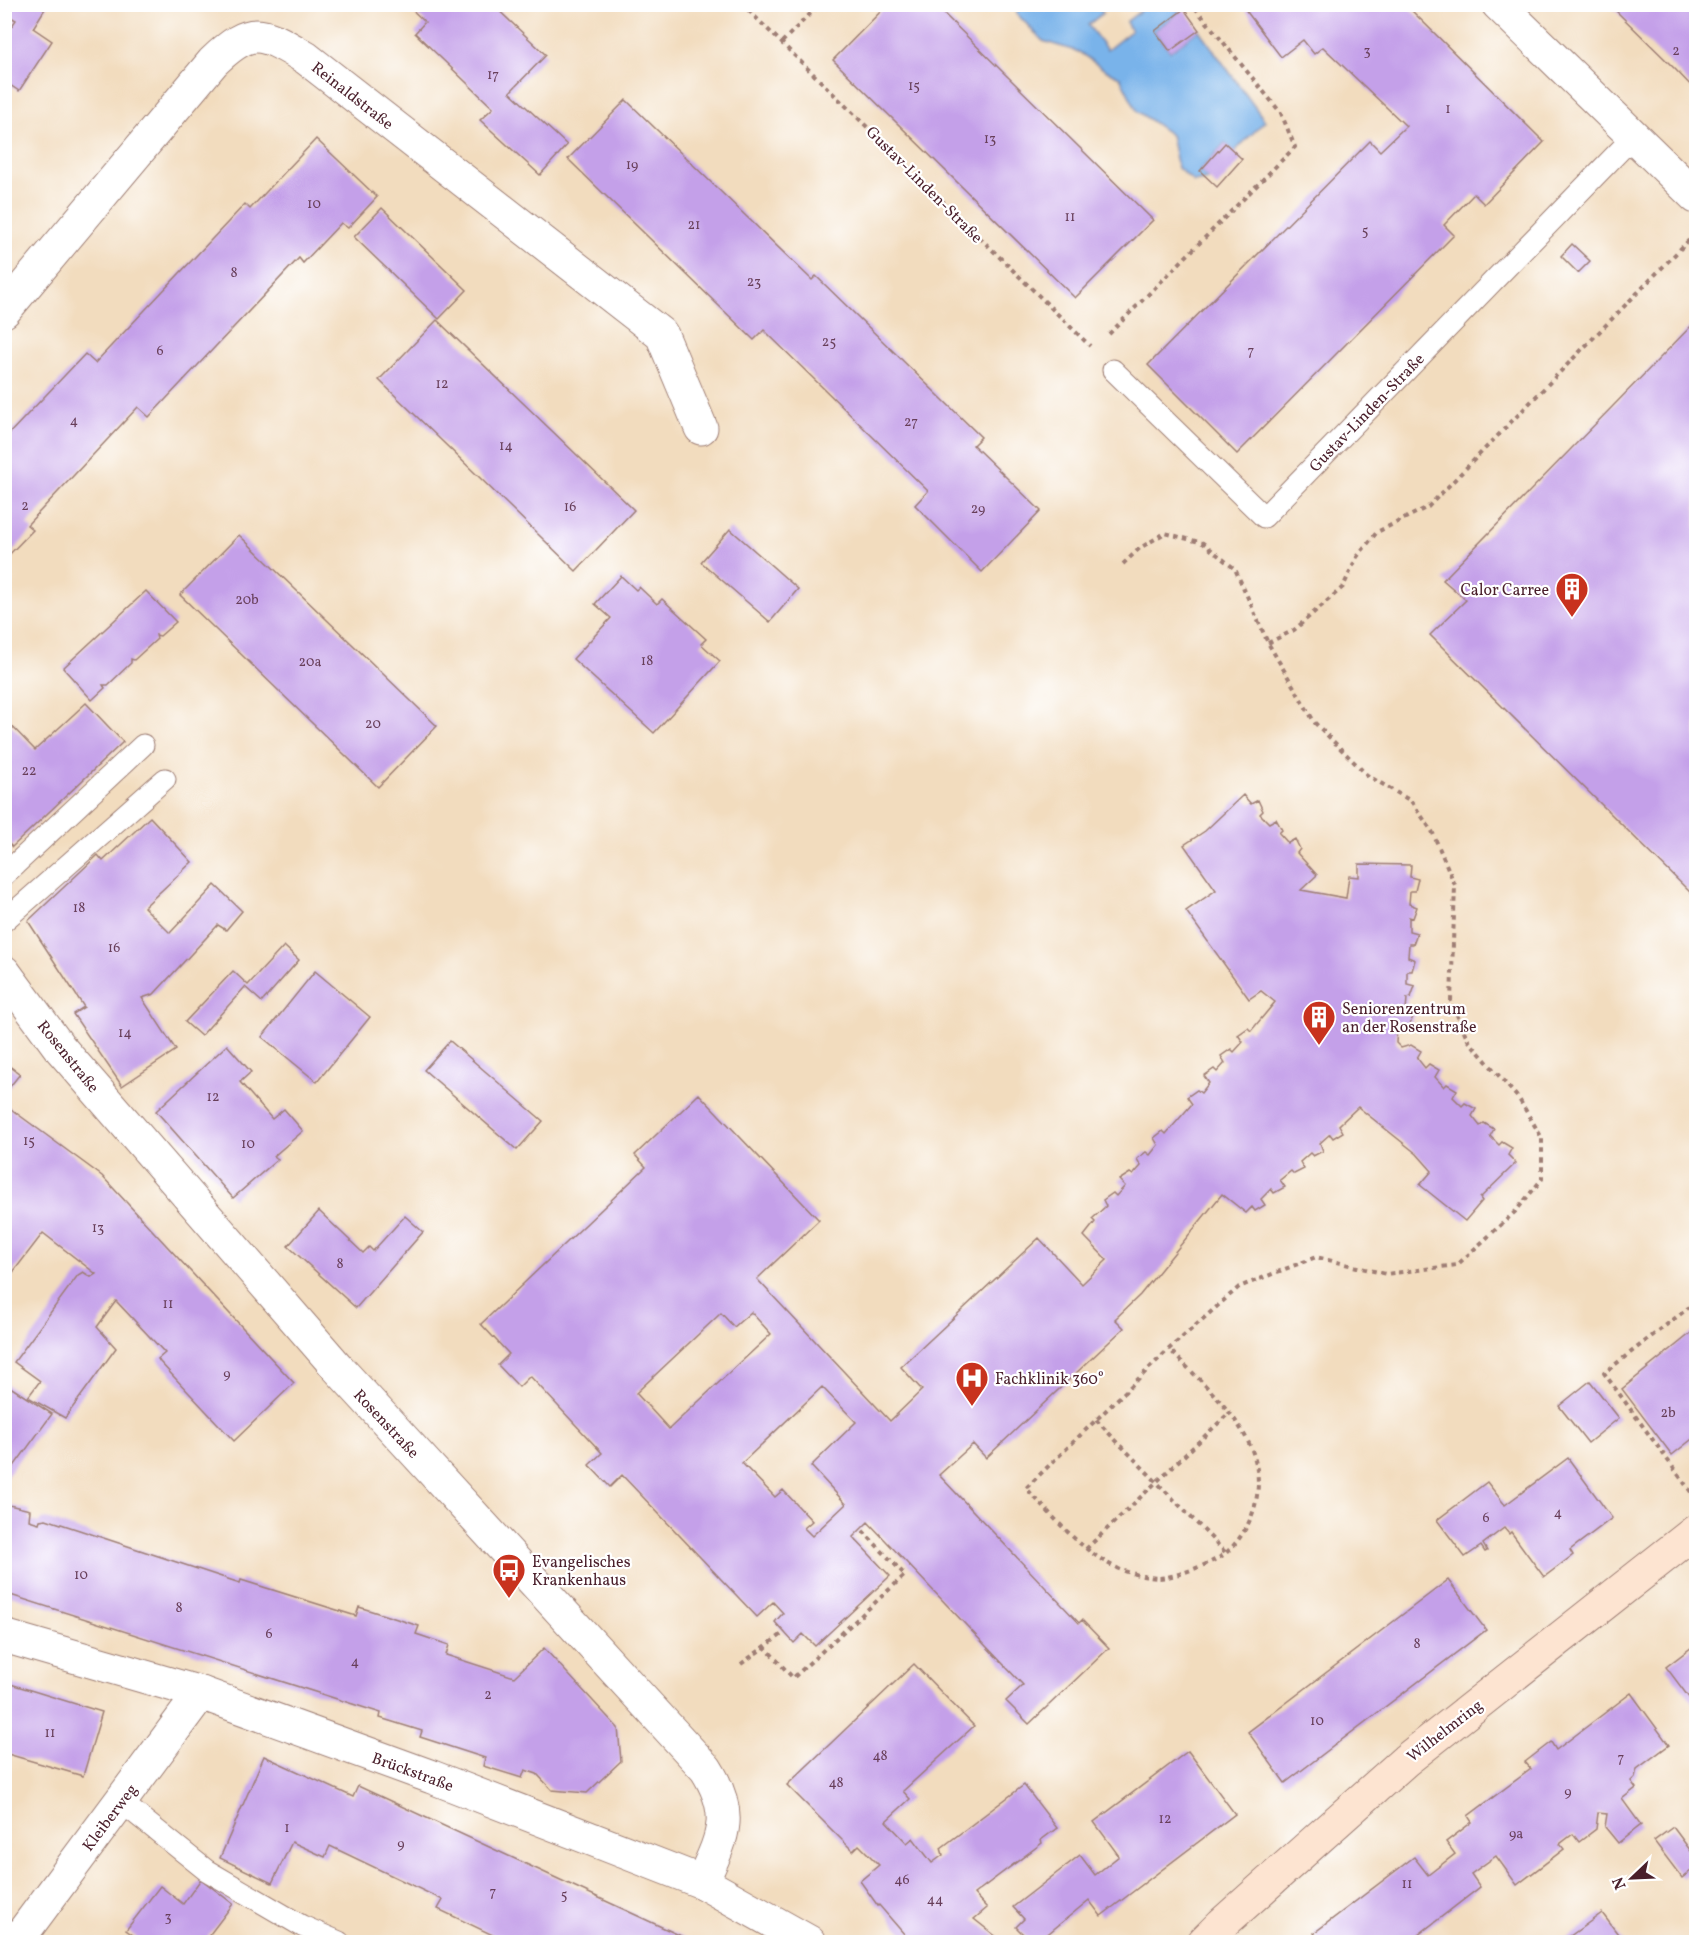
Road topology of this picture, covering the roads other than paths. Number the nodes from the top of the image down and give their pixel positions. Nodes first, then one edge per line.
1 (1498, 4) edge
2 (1633, 137) junction
3 (1696, 197) edge
4 (4, 311) edge
5 (1113, 370) road end
6 (701, 428) dead end
7 (143, 745) dead end
8 (165, 779) dead end
9 (4, 875) edge
10 (4, 921) edge
11 (4, 972) edge
12 (1696, 1532) edge
13 (4, 1636) edge
14 (201, 1692) junction
15 (120, 1802) junction
16 (702, 1882) junction
17 (16, 1942) edge
18 (339, 1942) edge
19 (807, 1942) edge
20 (1204, 1942) edge

1 - 2 street
2 - 3 street
2 - 5 lane, Gustav-Linden-Straße
4 - 6 street, Reinaldstraße
7 - 9 lane
8 - 10 lane
11 - 16 street, Rosenstraße
12 - 20 main road, Wilhelmring
13 - 14 street, Brückstraße
14 - 15 street, Kleiberweg
14 - 16 street, Brückstraße
15 - 17 street, Kleiberweg
15 - 18 lane
16 - 19 street, Brückstraße

